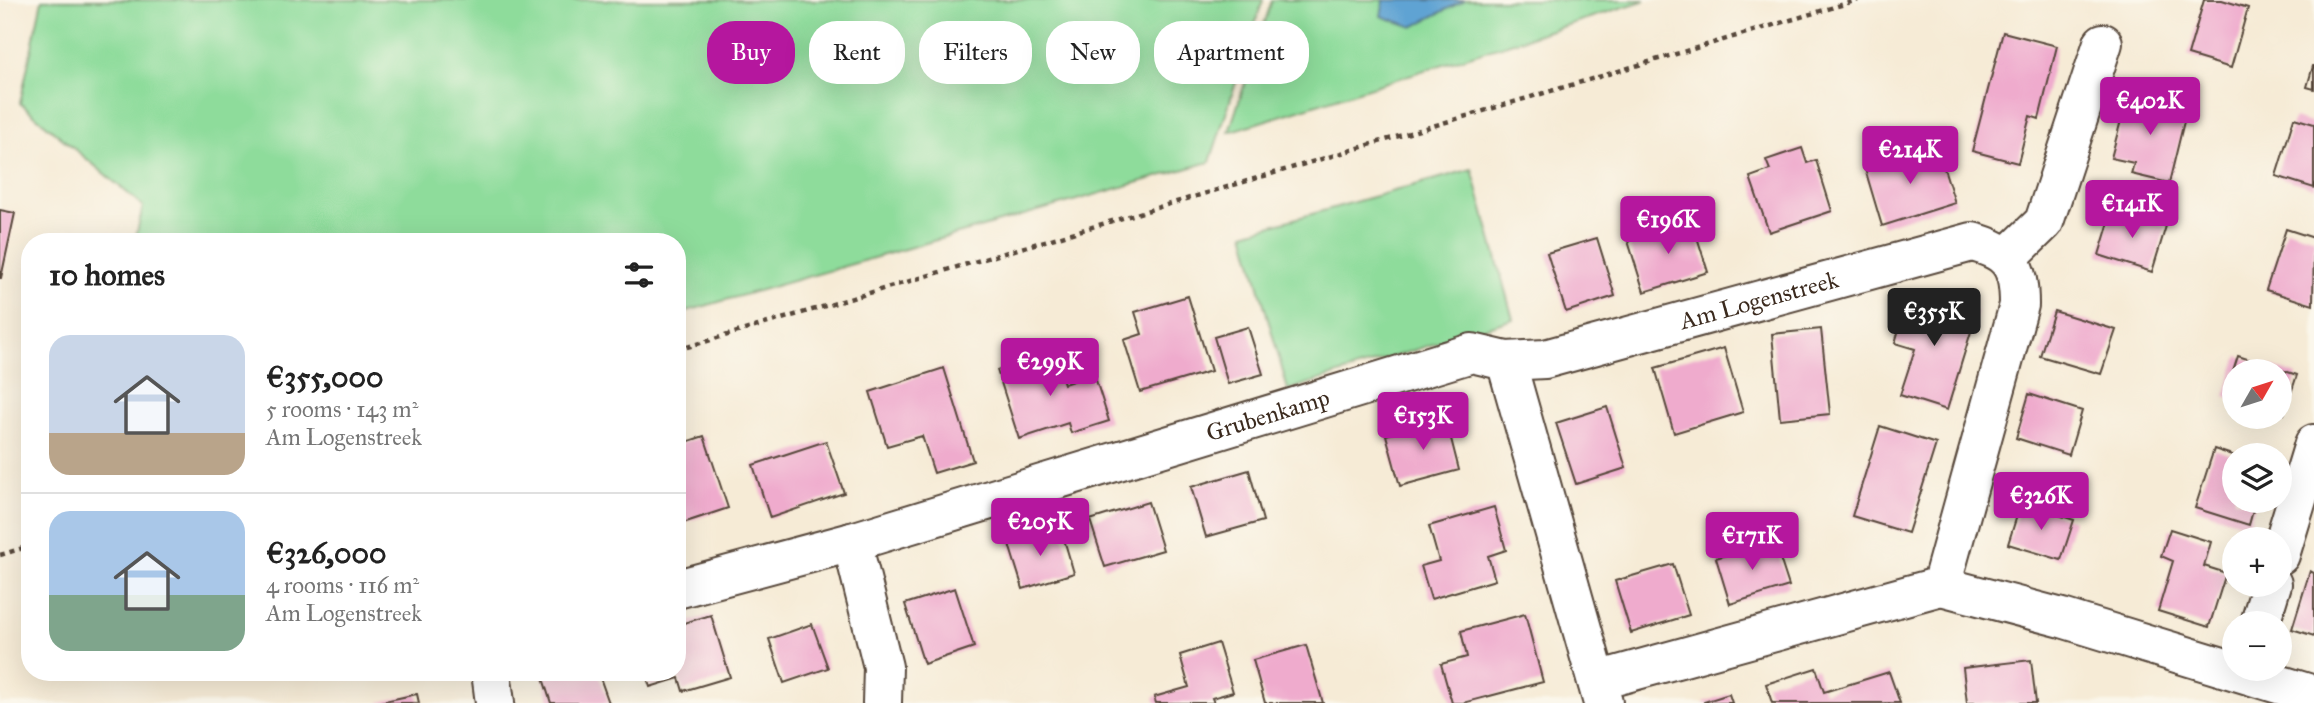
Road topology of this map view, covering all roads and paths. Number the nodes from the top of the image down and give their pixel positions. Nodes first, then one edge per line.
1 (1858, 0) edge
2 (2103, 43) dead end
3 (2008, 257) junction
4 (686, 347) edge
5 (1506, 361) junction
6 (2314, 443) edge
7 (2288, 527) edge
8 (852, 542) junction
9 (21, 549) edge
10 (0, 555) edge
11 (1941, 586) junction
12 (686, 587) edge
13 (2222, 663) edge
14 (492, 681) edge
15 (2276, 681) edge
16 (1600, 692) edge
17 (2314, 695) edge
18 (495, 703) edge
19 (882, 703) edge

1 - 4 path
2 - 3 street
3 - 5 street, Am Logenstreek
3 - 11 street
5 - 8 street, Grubenkamp
5 - 16 street
6 - 7 street
8 - 12 street, Grubenkamp
8 - 19 street
9 - 10 path
11 - 13 street
11 - 16 street
14 - 18 street
15 - 17 street

